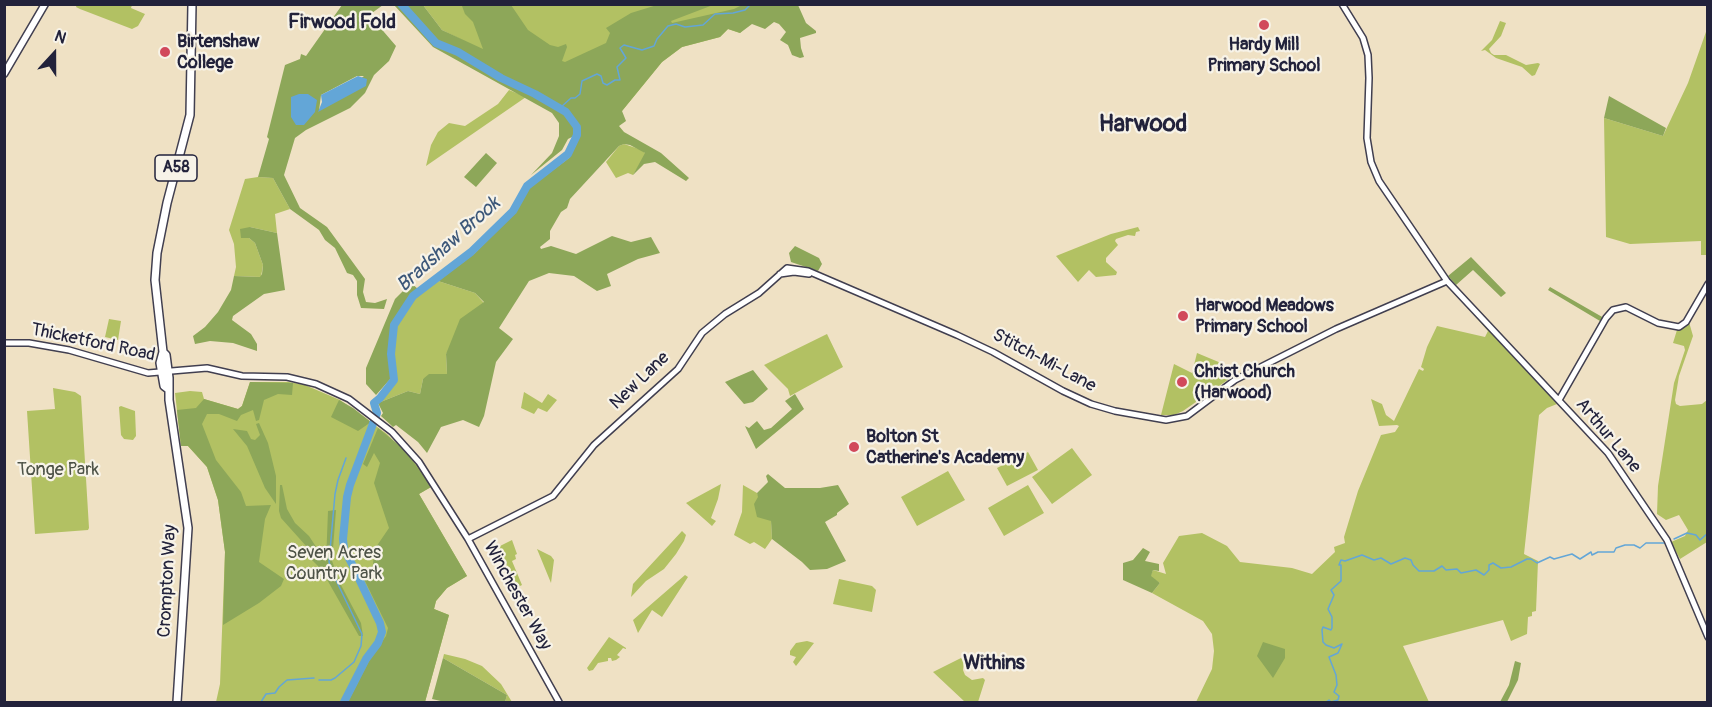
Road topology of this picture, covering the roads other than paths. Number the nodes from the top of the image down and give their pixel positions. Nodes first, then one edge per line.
1 (45, 4) edge
2 (192, 4) edge
3 (1342, 4) edge
4 (4, 74) edge
5 (778, 275) joint
6 (1447, 281) junction
7 (1707, 284) edge
8 (4, 343) edge
9 (165, 372) junction
10 (1558, 400) junction
11 (447, 504) joint
12 (468, 539) junction
13 (1707, 637) edge
14 (177, 702) edge
15 (559, 702) edge

1 - 4 main road
2 - 9 highway, Crompton Way / A58
3 - 6 street, Arthur Lane
5 - 6 street, Stitch-Mi-Lane
5 - 12 street, New Lane
6 - 10 street, Arthur Lane
7 - 10 street
8 - 9 street, Thicketford Road
9 - 11 street, Thicketford Road
9 - 14 highway, Crompton Way / A58
10 - 13 street, Arthur Lane
11 - 12 street, Winchester Way
12 - 15 street, Winchester Way

